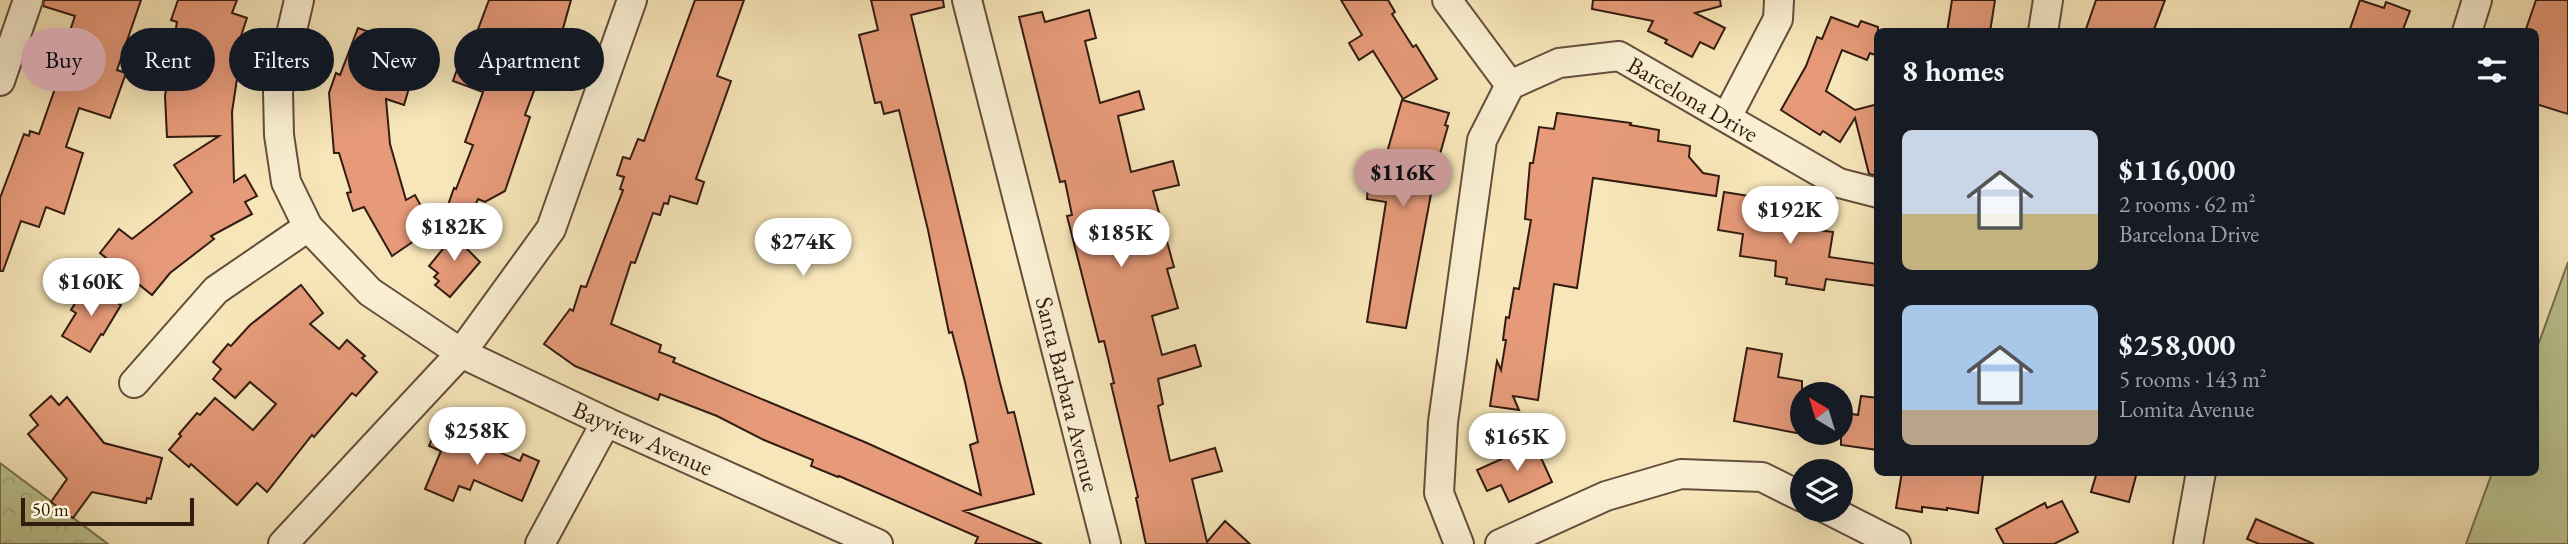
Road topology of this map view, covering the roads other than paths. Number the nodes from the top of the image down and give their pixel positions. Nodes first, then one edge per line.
1 (28, 0) edge
2 (299, 0) edge
3 (632, 0) edge
4 (967, 0) edge
5 (1447, 0) edge
6 (1779, 0) edge
7 (2049, 0) edge
8 (2477, 0) edge
9 (2044, 28) edge
10 (2468, 28) edge
11 (0, 81) edge
12 (1510, 85) junction
13 (1727, 117) junction
14 (1874, 192) edge
15 (308, 227) junction
16 (461, 353) junction
17 (134, 383) dead end
18 (606, 422) junction
19 (2200, 476) edge
20 (1790, 491) edge
21 (1853, 522) edge
22 (2182, 541) edge
23 (282, 544) edge
24 (540, 544) edge
25 (878, 544) edge
26 (1106, 544) edge
27 (1458, 544) edge
28 (1500, 544) edge
29 (1896, 544) edge

1 - 11 street
2 - 15 street, Bayview Avenue
3 - 16 street
4 - 26 street, Santa Barbara Avenue
5 - 12 street
6 - 13 street
7 - 9 street
8 - 10 street
12 - 13 street, Barcelona Drive
12 - 27 street
13 - 14 street, Barcelona Drive
15 - 16 street, Bayview Avenue
15 - 17 street
16 - 18 street, Bayview Avenue
16 - 23 street
18 - 24 street
18 - 25 street, Bayview Avenue
19 - 22 street
20 - 28 street
21 - 29 street

